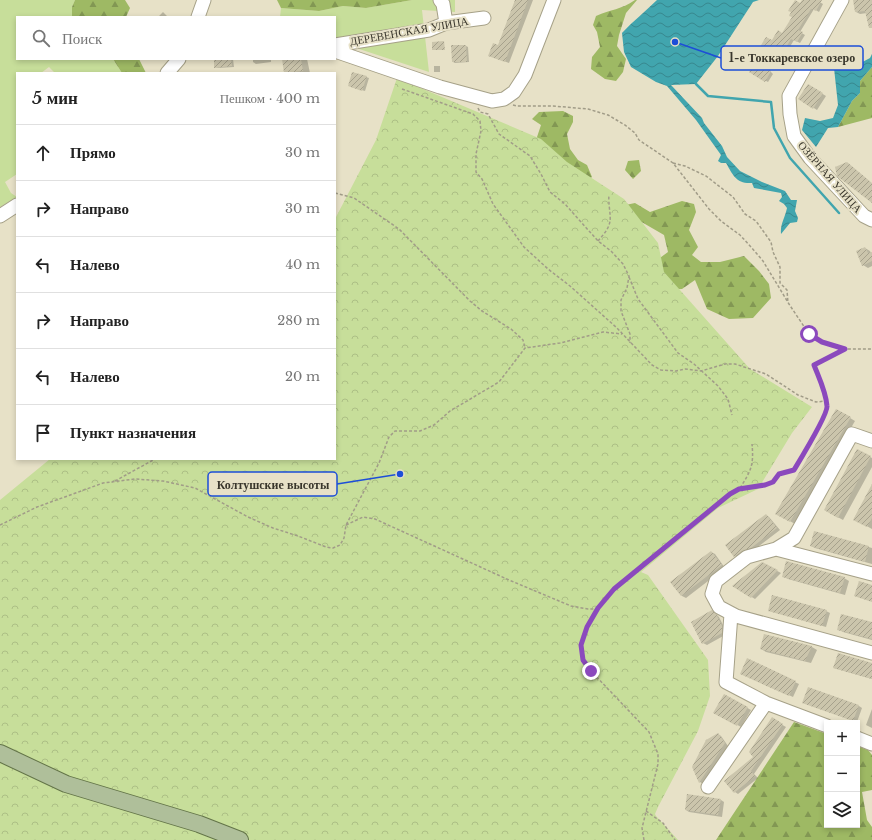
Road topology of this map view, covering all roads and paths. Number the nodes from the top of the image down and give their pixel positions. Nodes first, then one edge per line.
1 (204, 0) edge
2 (440, 0) edge
3 (554, 0) edge
4 (842, 0) edge
5 (198, 16) edge
6 (484, 18) dead end
7 (446, 23) junction
8 (336, 45) edge
9 (336, 50) edge
10 (178, 60) edge
11 (168, 72) edge
12 (402, 88) dead end
13 (475, 96) junction
14 (516, 106) dead end
15 (673, 163) junction
16 (336, 193) edge
17 (609, 195) dead end
18 (16, 207) edge
19 (0, 216) edge
20 (872, 220) edge
21 (598, 241) junction
22 (629, 276) junction
23 (789, 304) junction
24 (622, 334) junction
25 (630, 343) junction
26 (525, 348) junction
27 (845, 349) junction
28 (872, 349) edge
29 (701, 371) junction
30 (826, 401) junction
31 (732, 415) dead end
32 (872, 441) edge
33 (752, 444) dead end
34 (153, 460) edge
35 (114, 482) junction
36 (739, 489) junction
37 (0, 525) edge
38 (346, 525) junction
39 (776, 549) junction
40 (872, 574) edge
41 (598, 608) junction
42 (731, 614) junction
43 (872, 653) edge
44 (766, 703) junction
45 (824, 725) edge
46 (860, 739) edge
47 (872, 744) edge
48 (0, 753) edge
49 (708, 787) dead end
50 (646, 810) junction
51 (240, 840) edge
52 (644, 840) edge
53 (676, 840) edge

1 - 5 street
2 - 7 street
3 - 13 street
4 - 20 street, ОЗЁРНАЯ УЛИЦА
6 - 7 street, ДЕРЕВЕНСКАЯ УЛИЦА
7 - 8 street, ДЕРЕВЕНСКАЯ УЛИЦА
9 - 13 street
10 - 11 street
12 - 24 path
13 - 21 path
14 - 15 path
15 - 23 path
15 - 23 path
16 - 26 path
17 - 21 path
18 - 19 street
21 - 22 path
22 - 25 path
22 - 29 path
23 - 27 path
24 - 25 path
24 - 26 path
25 - 29 path
26 - 38 path
27 - 28 path
27 - 30 path
29 - 30 path
29 - 31 path
30 - 36 path
32 - 39 street
33 - 36 path
34 - 35 path
35 - 37 path
35 - 38 path
36 - 41 path
38 - 41 path
39 - 40 street
39 - 42 street
41 - 50 path
42 - 43 street
42 - 44 street
44 - 45 street
44 - 49 street
46 - 47 street
48 - 51 main road
50 - 52 path
50 - 53 path

